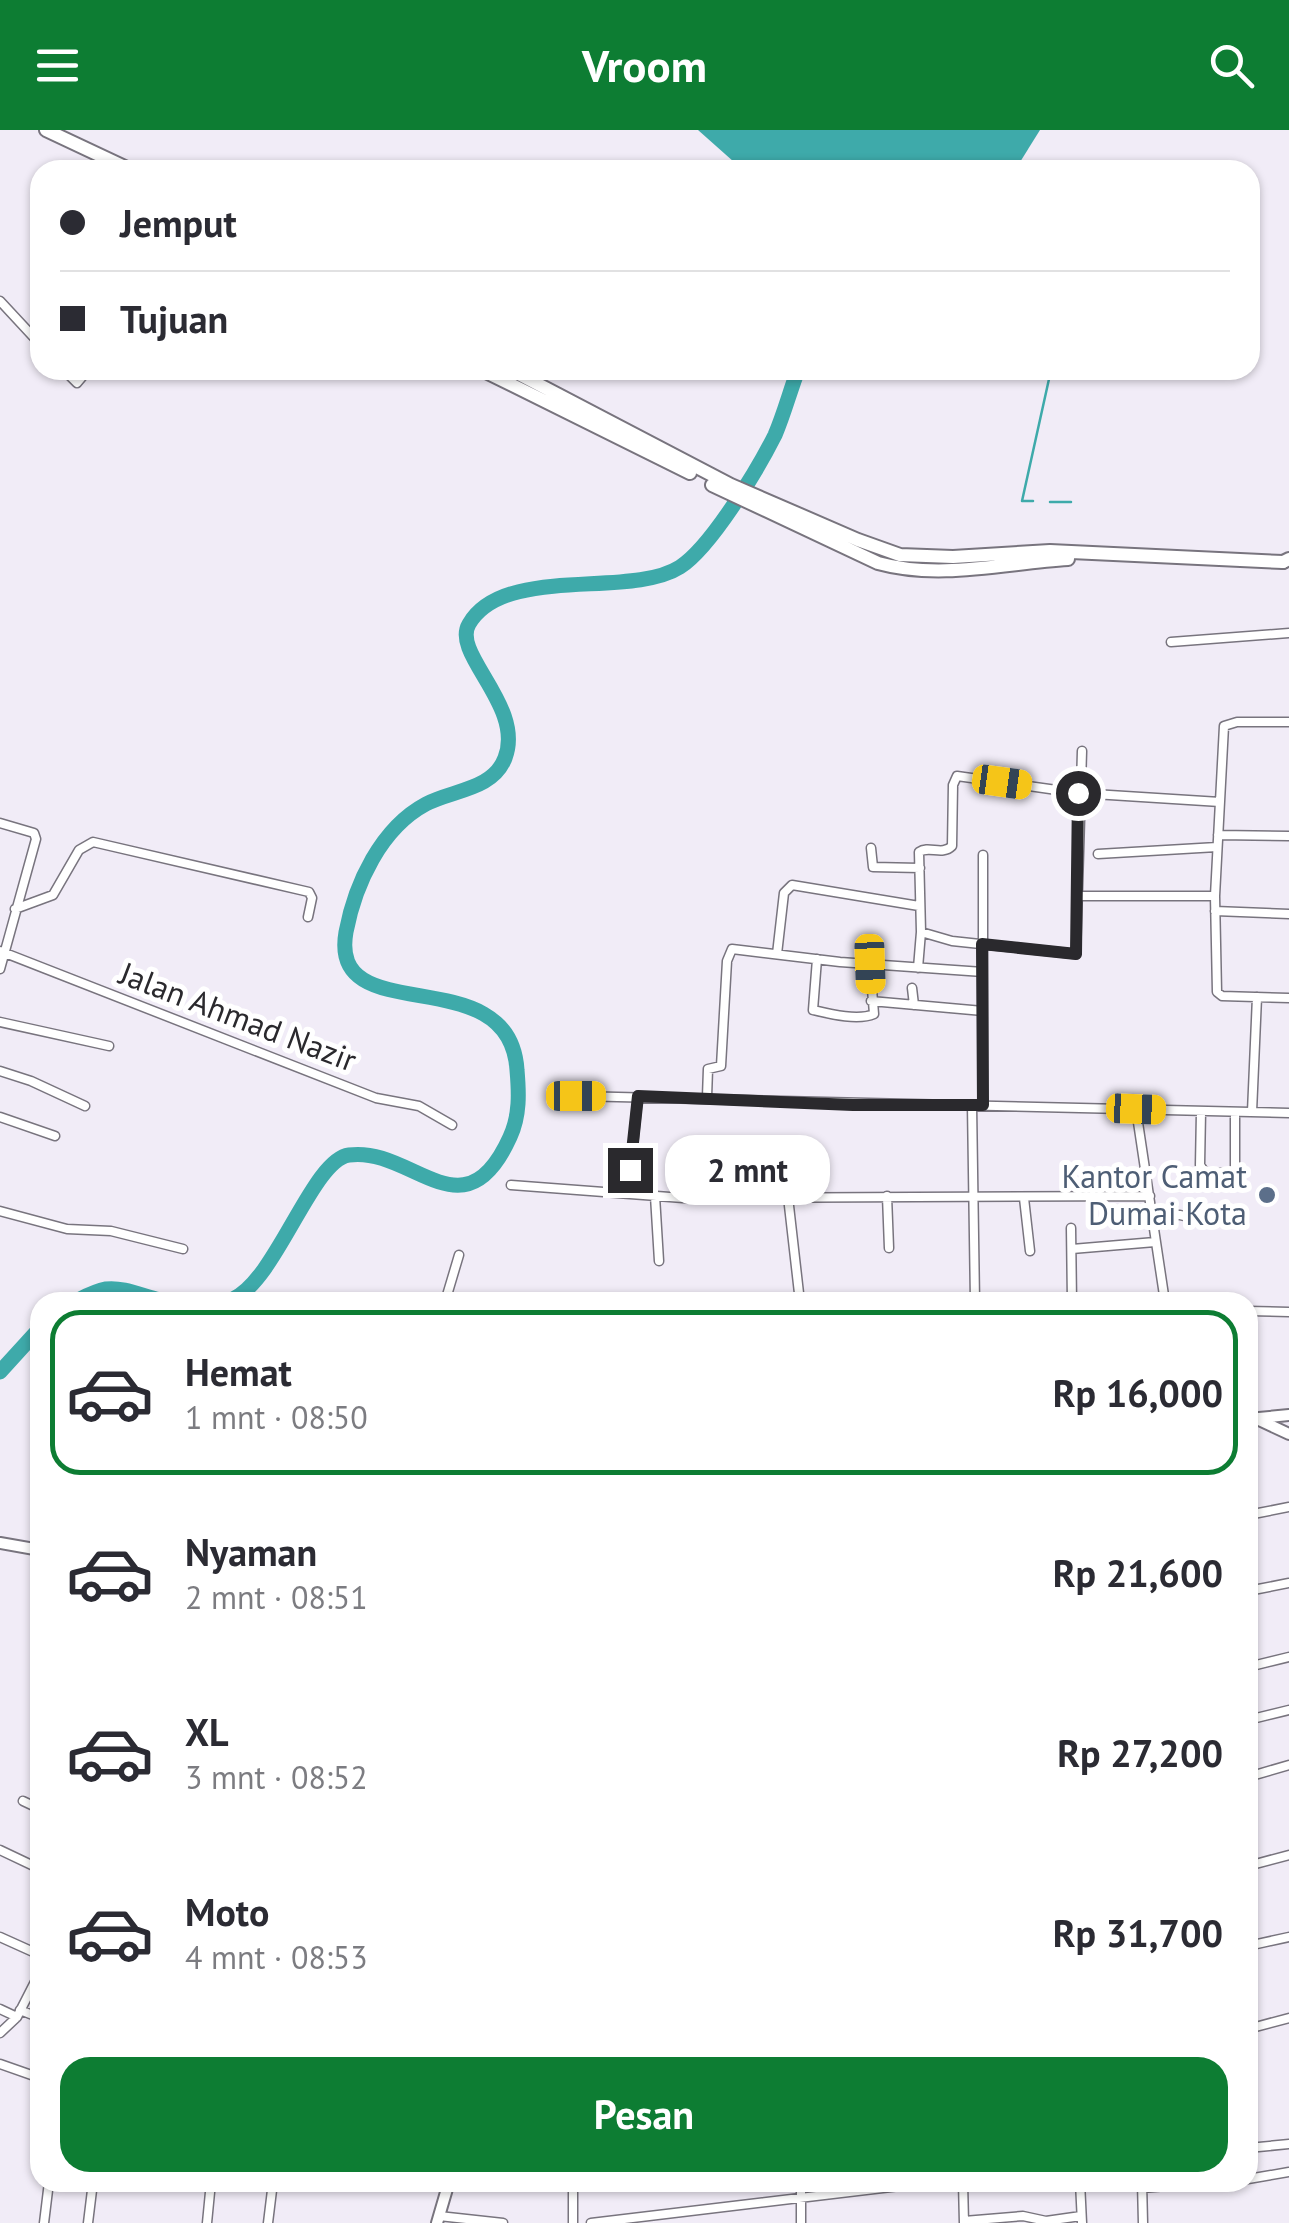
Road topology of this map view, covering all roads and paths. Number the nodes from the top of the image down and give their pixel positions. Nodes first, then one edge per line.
1 (46, 130) edge
2 (110, 160) edge
3 (0, 301) edge
4 (30, 333) edge
5 (504, 380) edge
6 (528, 380) edge
7 (613, 429) junction
8 (1287, 562) edge
9 (1289, 633) edge
10 (1171, 642) dead end
11 (1289, 722) edge
12 (1082, 751) dead end
13 (1078, 793) junction
14 (1220, 802) junction
15 (0, 823) edge
16 (1218, 835) junction
17 (1289, 836) edge
18 (1217, 847) junction
19 (871, 848) dead end
20 (1098, 854) dead end
21 (984, 855) dead end
22 (920, 868) junction
23 (1076, 896) junction
24 (1214, 896) junction
25 (919, 906) junction
26 (15, 909) junction
27 (1215, 910) junction
28 (1289, 914) edge
29 (308, 917) dead end
30 (921, 932) junction
31 (982, 944) junction
32 (2, 952) edge
33 (777, 954) junction
34 (817, 959) junction
35 (870, 964) junction
36 (915, 967) junction
37 (0, 969) edge
38 (983, 972) junction
39 (1257, 997) junction
40 (1289, 998) edge
41 (871, 1002) junction
42 (914, 1005) junction
43 (983, 1011) junction
44 (0, 1022) edge
45 (109, 1046) dead end
46 (0, 1071) edge
47 (576, 1096) dead end
48 (638, 1096) junction
49 (706, 1097) junction
50 (972, 1105) junction
51 (983, 1105) junction
52 (84, 1106) dead end
53 (1136, 1109) junction
54 (1201, 1112) junction
55 (1236, 1112) junction
56 (1252, 1112) junction
57 (1289, 1113) edge
58 (0, 1117) edge
59 (452, 1125) dead end
60 (55, 1136) dead end
61 (511, 1185) dead end
62 (628, 1194) junction
63 (655, 1196) junction
64 (888, 1196) junction
65 (1150, 1196) junction
66 (788, 1197) junction
67 (973, 1197) junction
68 (1024, 1198) junction
69 (0, 1211) edge
70 (1151, 1215) junction
71 (1210, 1222) dead end
72 (1071, 1228) dead end
73 (1155, 1242) junction
74 (889, 1248) dead end
75 (1072, 1248) junction
76 (183, 1250) dead end
77 (1030, 1251) dead end
78 (459, 1255) dead end
79 (659, 1260) dead end
80 (448, 1292) edge
81 (799, 1292) edge
82 (975, 1292) edge
83 (1072, 1292) edge
84 (1163, 1292) edge
85 (1258, 1311) edge
86 (1289, 1312) edge
87 (1289, 1415) edge
88 (1258, 1417) edge
89 (1258, 1421) edge
90 (1289, 1434) edge
91 (1289, 1507) edge
92 (1258, 1514) edge
93 (0, 1542) edge
94 (30, 1548) edge
95 (1289, 1583) edge
96 (1258, 1589) edge
97 (1289, 1658) edge
98 (1258, 1665) edge
99 (1289, 1710) edge
100 (1258, 1718) edge
101 (1289, 1765) edge
102 (1258, 1774) edge
103 (24, 1801) dead end
104 (30, 1804) edge
105 (0, 1850) edge
106 (1289, 1856) edge
107 (30, 1864) edge
108 (1258, 1864) edge
109 (0, 1937) edge
110 (1289, 1937) edge
111 (1258, 1944) edge
112 (30, 1950) edge
113 (30, 1991) edge
114 (0, 2010) edge
115 (18, 2014) junction
116 (30, 2016) edge
117 (1289, 2018) edge
118 (1258, 2026) edge
119 (0, 2034) edge
120 (0, 2064) edge
121 (30, 2074) edge
122 (1289, 2144) edge
123 (1258, 2147) edge
124 (1289, 2172) edge
125 (1258, 2177) edge
126 (47, 2192) edge
127 (92, 2192) edge
128 (210, 2192) edge
129 (272, 2192) edge
130 (446, 2192) edge
131 (573, 2192) edge
132 (801, 2192) edge
133 (836, 2192) edge
134 (962, 2192) edge
135 (1081, 2192) edge
136 (1142, 2192) edge
137 (801, 2196) junction
138 (682, 2210) junction
139 (438, 2220) edge
140 (638, 2220) edge
141 (1082, 2220) edge
142 (964, 2222) edge
143 (44, 2223) edge
144 (88, 2223) edge
145 (207, 2223) edge
146 (268, 2223) edge
147 (503, 2223) edge
148 (573, 2223) edge
149 (591, 2223) edge
150 (682, 2223) edge
151 (801, 2223) edge
152 (1143, 2223) edge

1 - 2 main road
3 - 4 street
5 - 7 main road
6 - 7 main road
7 - 8 main road
9 - 10 street
11 - 14 street
12 - 13 street
13 - 14 street
13 - 22 street
13 - 23 street
14 - 16 street
15 - 26 street
16 - 17 street
16 - 18 street
18 - 20 street
18 - 24 street
19 - 22 street
21 - 31 street
22 - 25 street
23 - 24 street
23 - 31 street
24 - 27 street
25 - 30 street
25 - 33 street
26 - 29 street
26 - 32 street
27 - 28 street
27 - 39 street
30 - 31 street
30 - 36 street
31 - 38 street
32 - 37 street
32 - 59 street, Jalan Ahmad Nazir
33 - 34 street
33 - 49 street
34 - 35 street
34 - 41 street
35 - 36 street
35 - 41 street
36 - 38 street
36 - 42 street
38 - 43 street
39 - 40 street
39 - 56 street
41 - 42 street
42 - 43 street
43 - 51 street
44 - 45 street
46 - 52 street
47 - 48 street
48 - 49 street
48 - 62 street
49 - 50 street
50 - 51 street
50 - 67 street
51 - 53 street
53 - 54 street
53 - 65 street
54 - 55 street
54 - 55 street
55 - 56 street
56 - 57 street
58 - 60 street
61 - 62 street
62 - 63 street
63 - 66 street
63 - 79 street
64 - 66 street
64 - 67 street
64 - 74 street
65 - 68 street
65 - 70 street
66 - 81 street
67 - 68 street
67 - 82 street
68 - 77 street
69 - 76 street
70 - 71 street
70 - 73 street
72 - 75 street
73 - 75 street
73 - 84 street
75 - 83 street
78 - 80 street
85 - 86 street
87 - 88 street
89 - 90 street
91 - 92 street
93 - 94 street
95 - 96 street
97 - 98 street
99 - 100 street
101 - 102 street
103 - 104 street
105 - 107 street
106 - 108 street
109 - 112 street
110 - 111 street
113 - 115 street
114 - 115 street
115 - 116 street
115 - 119 street
117 - 118 street
120 - 121 street
122 - 123 street
124 - 125 street
126 - 143 street
127 - 144 street
128 - 145 street
129 - 146 street
130 - 139 street
131 - 148 street
132 - 137 street
133 - 137 street
134 - 142 street
135 - 141 street
136 - 152 street
137 - 138 street
137 - 151 street
138 - 140 street
138 - 150 street
139 - 147 street
140 - 149 street
141 - 142 street

